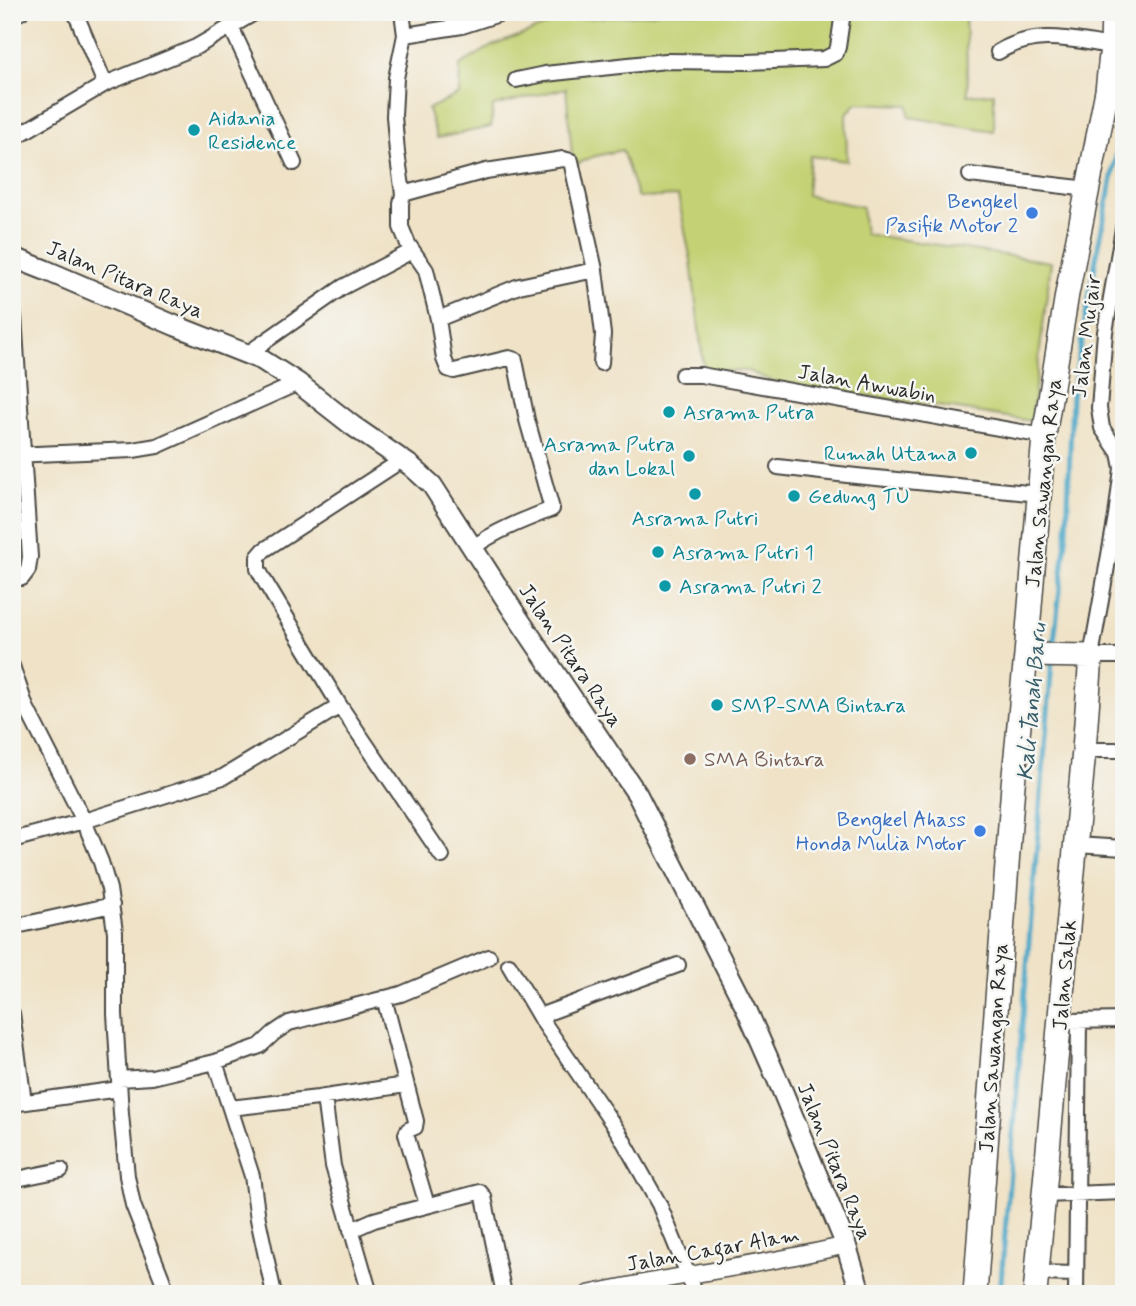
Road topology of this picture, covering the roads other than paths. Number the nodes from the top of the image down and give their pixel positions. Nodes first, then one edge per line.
1 (21, 12) edge
2 (75, 12) edge
3 (256, 12) edge
4 (402, 12) edge
5 (505, 12) edge
6 (843, 12) edge
7 (1113, 12) edge
8 (12, 15) edge
9 (232, 27) junction
10 (405, 35) junction
11 (1112, 46) junction
12 (998, 52) dead end
13 (516, 80) dead end
14 (105, 84) junction
15 (12, 139) edge
16 (294, 163) dead end
17 (970, 175) dead end
18 (1088, 189) junction
19 (403, 194) junction
20 (1124, 223) edge
21 (412, 251) junction
22 (12, 257) edge
23 (595, 270) junction
24 (1116, 312) edge
25 (13, 316) edge
26 (438, 319) junction
27 (247, 354) junction
28 (601, 363) dead end
29 (682, 375) dead end
30 (298, 383) junction
31 (1044, 436) junction
32 (17, 455) edge
33 (1123, 459) edge
34 (402, 460) junction
35 (778, 467) dead end
36 (1040, 494) junction
37 (472, 548) junction
38 (1108, 561) junction
39 (1124, 561) edge
40 (22, 578) dead end
41 (1034, 655) junction
42 (1081, 656) junction
43 (1124, 656) edge
44 (12, 666) edge
45 (340, 706) junction
46 (1084, 750) junction
47 (1124, 750) edge
48 (83, 821) junction
49 (12, 840) edge
50 (1076, 845) junction
51 (1124, 848) edge
52 (442, 856) dead end
53 (112, 905) junction
54 (12, 927) edge
55 (489, 957) dead end
56 (509, 964) dead end
57 (678, 965) dead end
58 (384, 998) junction
59 (12, 1013) edge
60 (539, 1016) junction
61 (1124, 1020) edge
62 (1069, 1021) junction
63 (215, 1062) junction
64 (119, 1084) junction
65 (406, 1085) junction
66 (324, 1097) junction
67 (18, 1103) edge
68 (230, 1108) junction
69 (61, 1170) dead end
70 (12, 1180) edge
71 (1124, 1192) edge
72 (1077, 1194) junction
73 (1045, 1195) junction
74 (427, 1205) junction
75 (351, 1230) junction
76 (846, 1245) junction
77 (687, 1274) junction
78 (1076, 1274) junction
79 (1036, 1283) edge
80 (168, 1294) edge
81 (274, 1294) edge
82 (370, 1294) edge
83 (504, 1294) edge
84 (590, 1294) edge
85 (696, 1294) edge
86 (861, 1294) edge
87 (975, 1294) edge
88 (1076, 1294) edge

1 - 8 street
2 - 14 street
3 - 9 street
4 - 10 street
5 - 10 street
6 - 13 street
7 - 11 highway, Jalan Sawangan Raya
9 - 14 street
9 - 16 street
10 - 19 street
11 - 12 street
11 - 18 highway, Jalan Sawangan Raya
14 - 15 street
17 - 18 street
18 - 31 highway, Jalan Sawangan Raya
19 - 21 street
19 - 23 street
20 - 24 street, Jalan Mujair
21 - 26 street
21 - 27 street
22 - 27 main road, Jalan Pitara Raya
23 - 26 street
23 - 28 street
24 - 33 street, Jalan Mujair
25 - 32 street
26 - 37 street
27 - 30 main road, Jalan Pitara Raya
29 - 31 street, Jalan Awwabin
30 - 32 street
30 - 34 main road, Jalan Pitara Raya
31 - 36 highway, Jalan Sawangan Raya
32 - 40 street
33 - 38 street, Jalan Mujair
34 - 37 main road, Jalan Pitara Raya
34 - 45 street
35 - 36 street
36 - 41 highway, Jalan Sawangan Raya
37 - 76 main road, Jalan Pitara Raya
38 - 39 street
38 - 42 street, Jalan Mujair
41 - 42 highway
41 - 87 highway, Jalan Sawangan Raya
42 - 43 street
42 - 46 highway, Jalan Salak
44 - 48 street
45 - 48 street
45 - 52 street
46 - 47 street
46 - 50 highway, Jalan Salak
48 - 49 street
48 - 53 street
50 - 51 street
50 - 62 highway, Jalan Salak
53 - 54 street
53 - 64 street
55 - 58 street
56 - 60 street
57 - 60 street
58 - 63 street
58 - 65 street
59 - 67 street
60 - 77 street
61 - 62 street
62 - 72 street
62 - 73 highway, Jalan Salak
63 - 64 street
63 - 68 street
64 - 67 street
64 - 80 street
65 - 66 street
65 - 74 street
66 - 68 street
66 - 75 street
68 - 81 street
69 - 70 street
71 - 72 street
72 - 73 street
72 - 78 street
73 - 79 highway, Jalan Salak
74 - 75 street
74 - 83 street
75 - 82 street
76 - 77 street, Jalan Cagar Alam
76 - 86 main road, Jalan Pitara Raya
77 - 84 street, Jalan Cagar Alam
77 - 85 street
78 - 79 street
78 - 88 street

